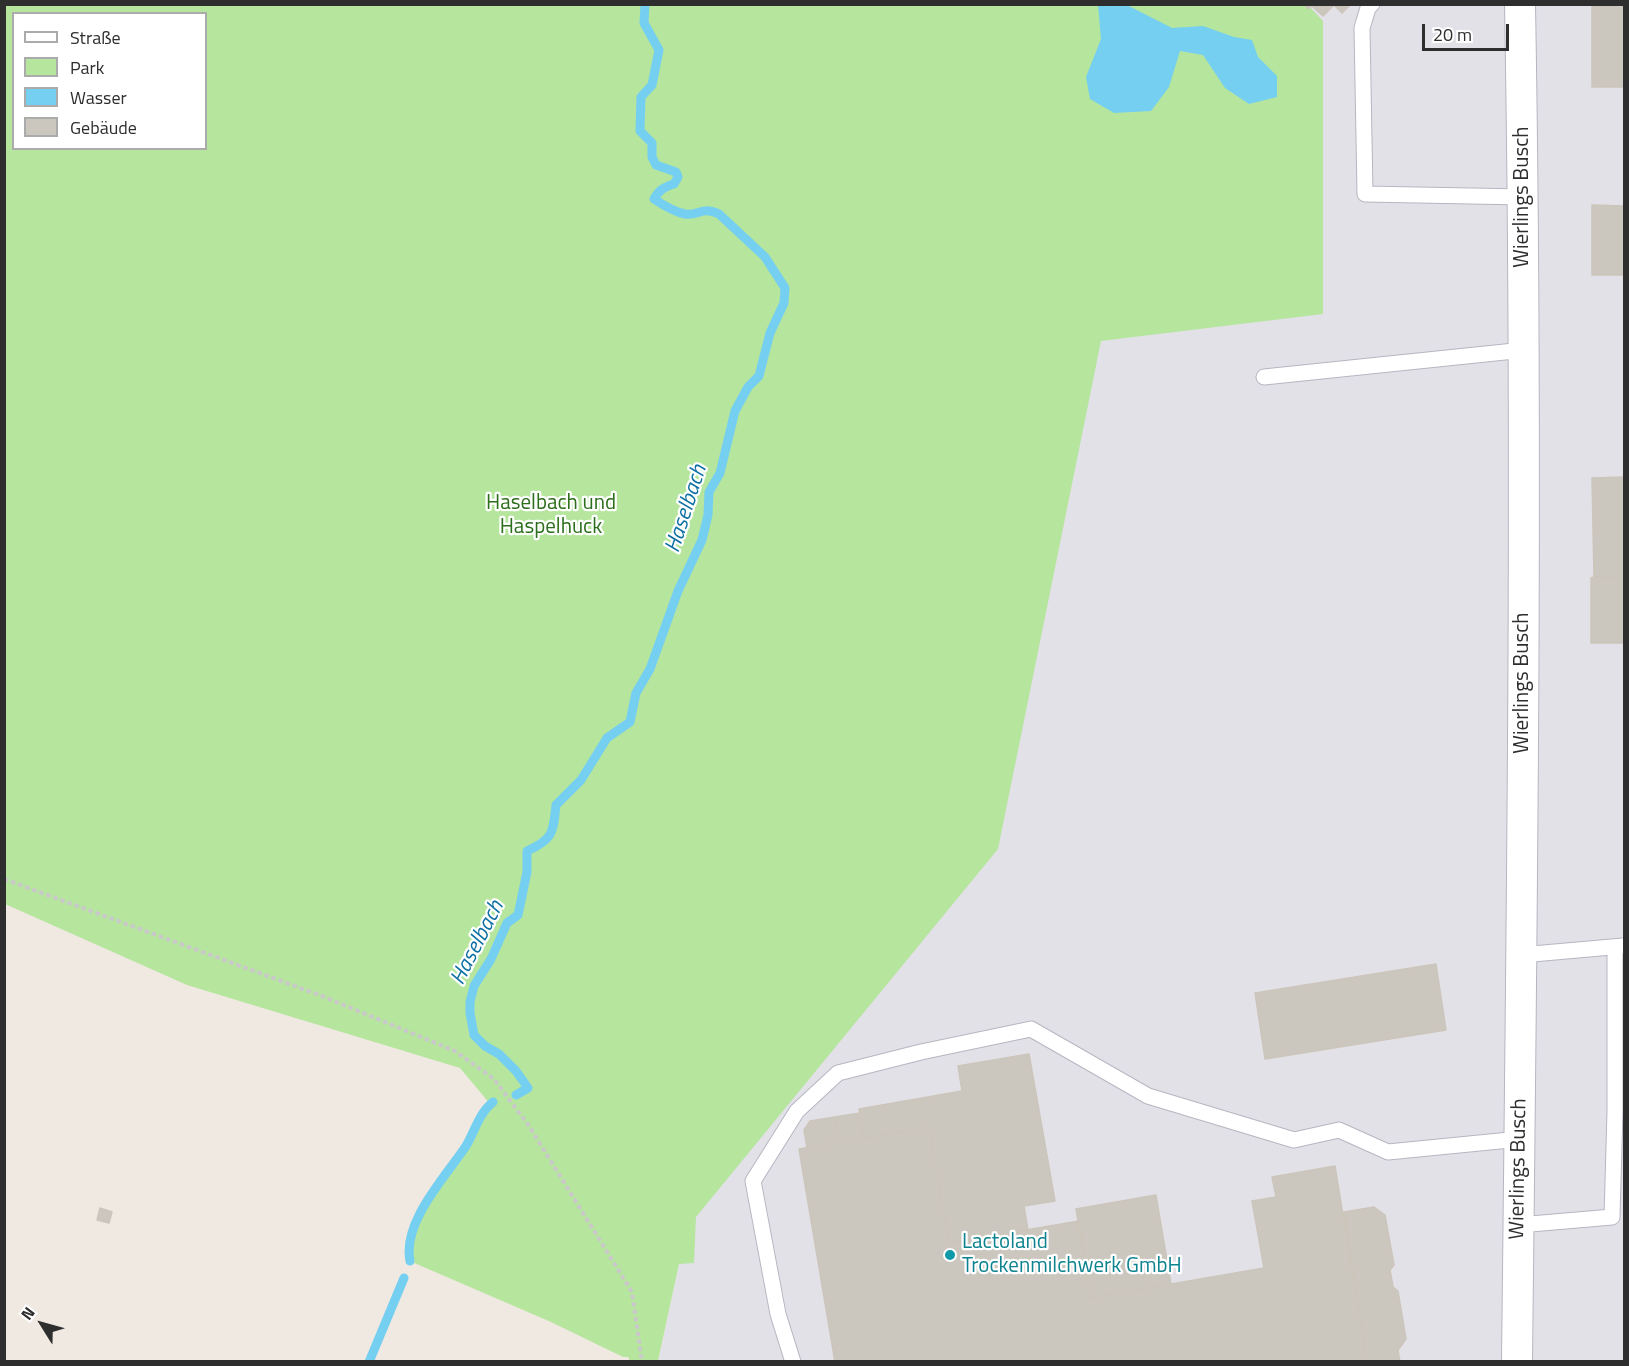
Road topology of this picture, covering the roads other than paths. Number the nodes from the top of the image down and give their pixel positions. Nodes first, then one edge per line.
1 (1372, 4) edge
2 (1521, 4) edge
3 (1524, 197) junction
4 (1524, 350) junction
5 (1264, 377) dead end
6 (1620, 947) edge
7 (1521, 955) junction
8 (1520, 1139) junction
9 (1519, 1225) junction
10 (793, 1362) edge
11 (1517, 1362) edge

1 - 3 lane
2 - 3 street, Wierlings Busch
3 - 4 street, Wierlings Busch
4 - 5 lane
4 - 7 street, Wierlings Busch
6 - 7 lane
6 - 9 lane
7 - 8 street, Wierlings Busch
8 - 9 street, Wierlings Busch
8 - 10 lane
9 - 11 street, Wierlings Busch

